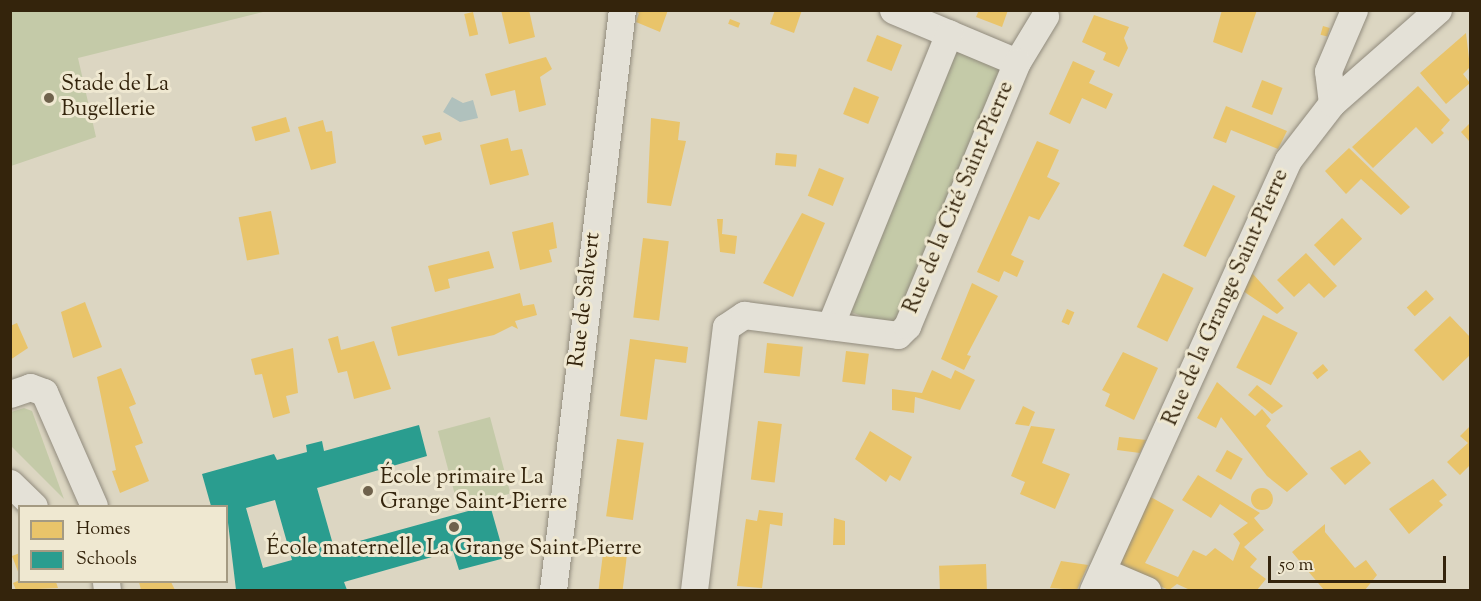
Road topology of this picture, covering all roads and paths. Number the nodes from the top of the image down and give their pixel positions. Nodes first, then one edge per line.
1 (622, 10) edge
2 (893, 10) edge
3 (1354, 10) edge
4 (1438, 10) edge
5 (1045, 16) dead end
6 (949, 33) junction
7 (1017, 62) junction
8 (1332, 103) junction
9 (830, 326) junction
10 (10, 394) edge
11 (10, 483) edge
12 (32, 505) edge
13 (93, 505) edge
14 (1097, 581) edge
15 (553, 591) edge
16 (694, 591) edge
17 (1147, 591) edge

1 - 15 street, Rue de Salvert
2 - 6 street, Rue de la Cité Saint-Pierre
3 - 8 street
4 - 8 street, Rue de la Grange Saint-Pierre
5 - 7 street, Rue de la Cité Saint-Pierre
6 - 7 street, Rue de la Cité Saint-Pierre
6 - 9 street
7 - 9 street, Rue de la Cité Saint-Pierre
8 - 14 street, Rue de la Grange Saint-Pierre
9 - 16 street, Rue de la Cité Saint-Pierre
10 - 13 street
11 - 12 street
14 - 17 street

